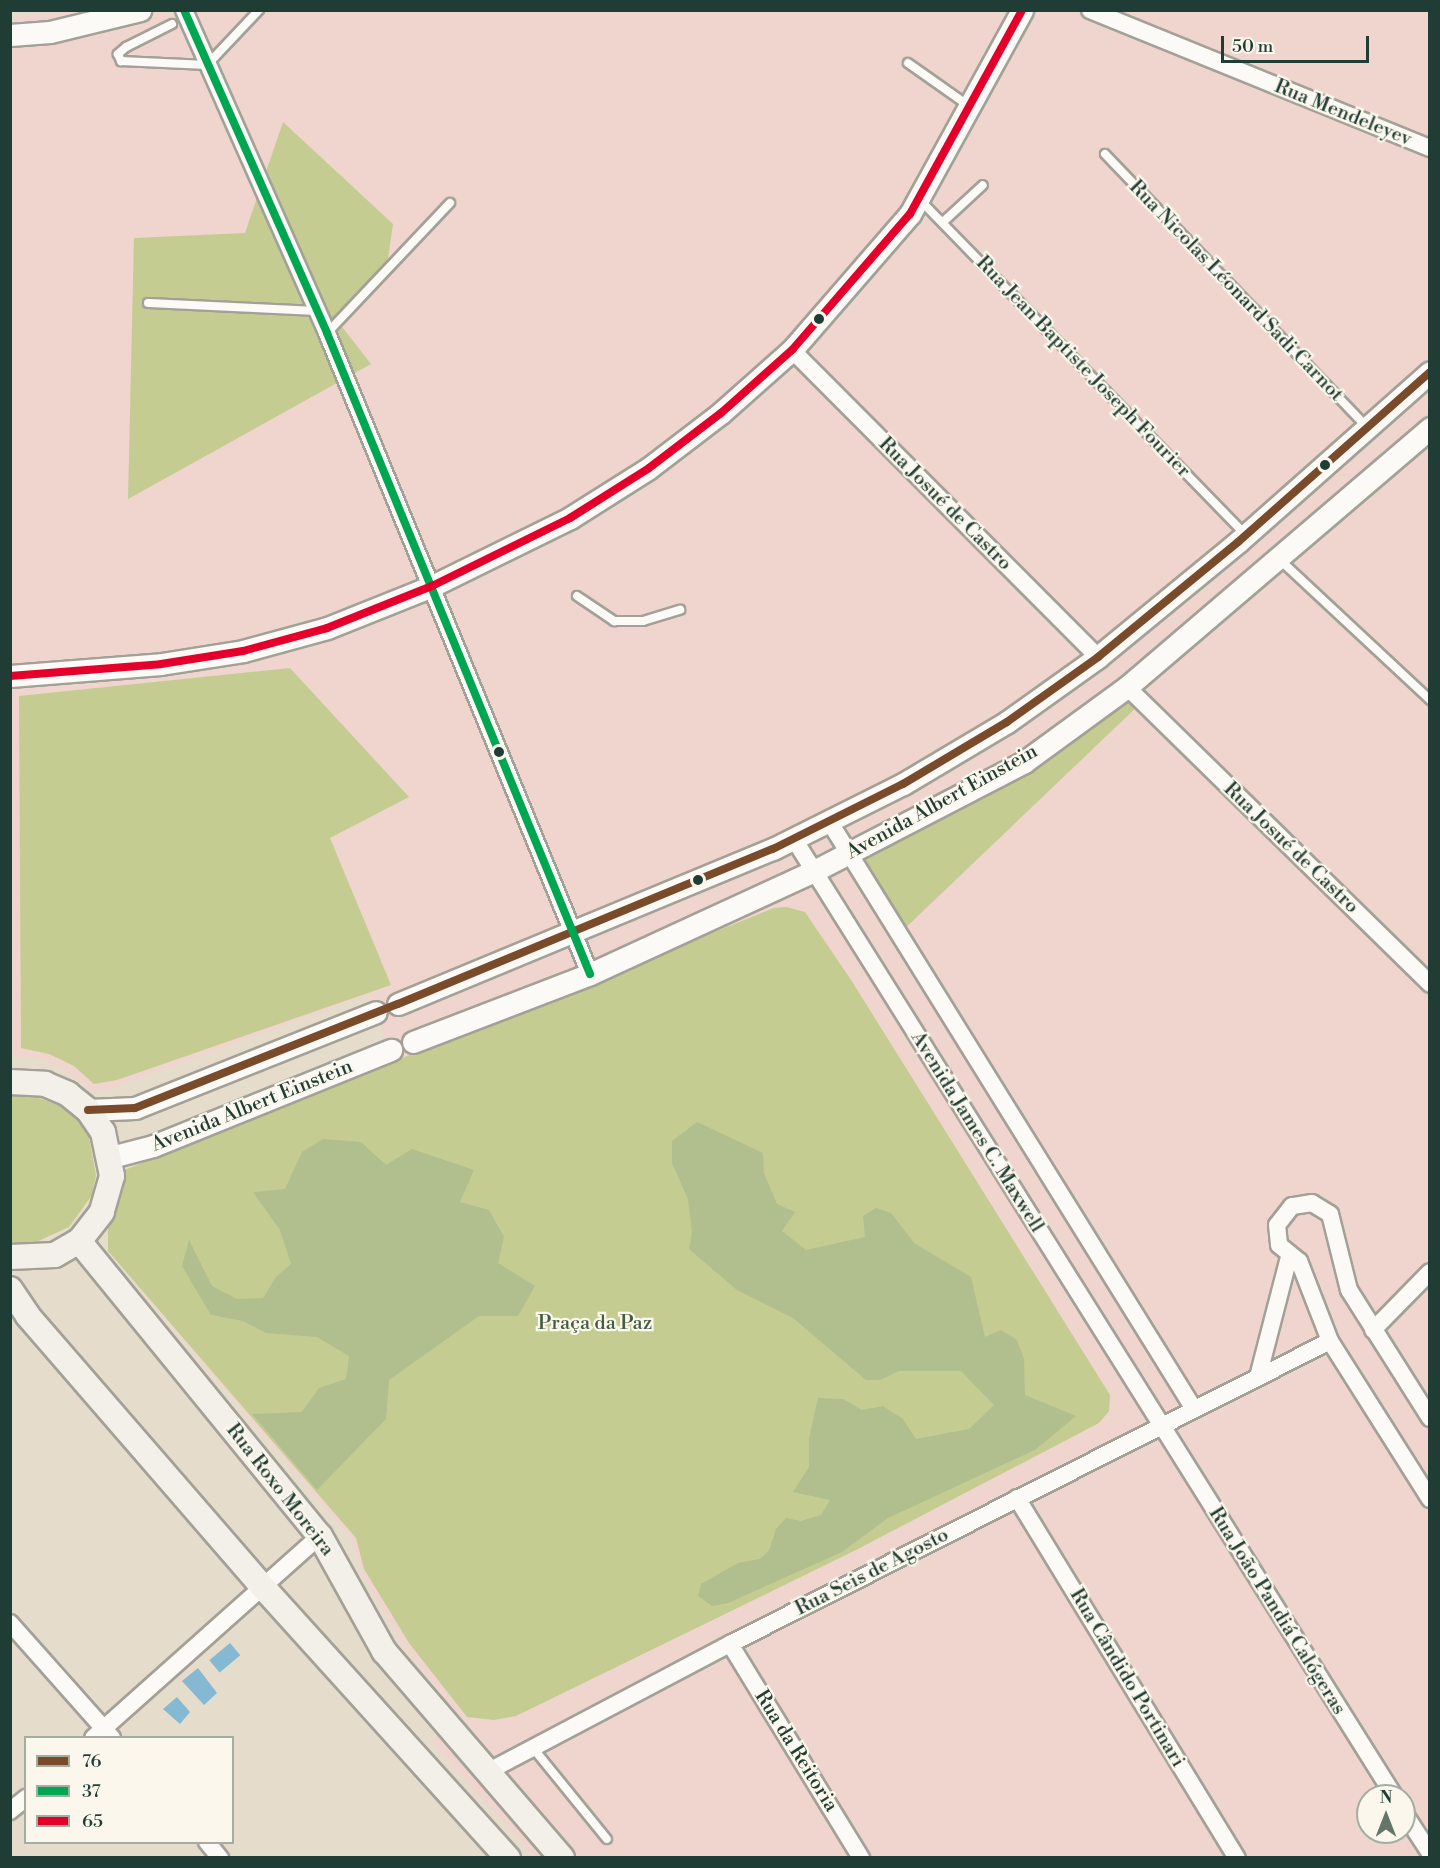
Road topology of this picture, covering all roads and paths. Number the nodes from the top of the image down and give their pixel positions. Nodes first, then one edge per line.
1 (140, 10) edge
2 (184, 10) edge
3 (259, 10) edge
4 (1022, 10) edge
5 (1090, 10) edge
6 (172, 24) dead end
7 (10, 35) edge
8 (908, 63) dead end
9 (207, 65) junction
10 (972, 108) junction
11 (1430, 148) edge
12 (1105, 154) dead end
13 (983, 185) dead end
14 (920, 199) junction
15 (450, 203) dead end
16 (943, 222) junction
17 (148, 303) dead end
18 (318, 310) junction
19 (327, 333) junction
20 (792, 350) junction
21 (1430, 372) edge
22 (1430, 428) edge
23 (1368, 429) junction
24 (1246, 535) junction
25 (1276, 556) junction
26 (432, 586) junction
27 (577, 596) dead end
28 (680, 610) dead end
29 (1098, 657) junction
30 (10, 676) edge
31 (1127, 687) junction
32 (1430, 700) edge
33 (829, 821) junction
34 (794, 839) junction
35 (849, 853) junction
36 (814, 871) junction
37 (573, 933) junction
38 (590, 974) junction
39 (1430, 984) edge
40 (398, 1004) dead end
41 (376, 1012) dead end
42 (413, 1042) dead end
43 (391, 1050) dead end
44 (10, 1082) edge
45 (88, 1110) junction
46 (111, 1157) junction
47 (79, 1241) junction
48 (10, 1257) edge
49 (1294, 1259) junction
50 (1430, 1272) edge
51 (10, 1289) edge
52 (1373, 1330) junction
53 (1330, 1341) junction
54 (1258, 1377) junction
55 (1194, 1408) junction
56 (1430, 1418) edge
57 (1161, 1425) junction
58 (1017, 1498) junction
59 (1430, 1499) edge
60 (320, 1536) junction
61 (262, 1586) junction
62 (10, 1623) edge
63 (730, 1644) junction
64 (103, 1734) edge
65 (533, 1748) junction
66 (488, 1772) junction
67 (1386, 1784) edge
68 (24, 1800) edge
69 (10, 1811) edge
70 (1416, 1831) edge
71 (607, 1839) dead end
72 (209, 1844) edge
73 (1430, 1853) edge
74 (220, 1857) edge
75 (508, 1857) edge
76 (562, 1857) edge
77 (861, 1857) edge
78 (1237, 1857) edge

1 - 7 street
2 - 9 street
3 - 9 lane
4 - 10 street
5 - 11 street, Rua Mendeleyev
6 - 9 lane
8 - 10 lane
9 - 18 street
10 - 14 street
12 - 23 lane, Rua Nicolas Léonard Sadi Carnot
13 - 16 lane
14 - 16 lane, Rua Jean Baptiste Joseph Fourier
14 - 20 street
15 - 19 lane
16 - 24 lane, Rua Jean Baptiste Joseph Fourier
17 - 18 lane
18 - 19 street
19 - 26 street
20 - 26 street
20 - 29 street, Rua Josué de Castro
21 - 23 street, Avenida Albert Einstein
22 - 25 street, Avenida Albert Einstein
23 - 24 street, Avenida Albert Einstein
24 - 29 street, Avenida Albert Einstein
25 - 31 street, Avenida Albert Einstein
25 - 32 lane
26 - 30 street
26 - 37 street
27 - 28 lane
29 - 33 street, Avenida Albert Einstein
31 - 35 street, Avenida Albert Einstein
31 - 39 street, Rua Josué de Castro
33 - 34 street, Avenida Albert Einstein
33 - 35 street, Avenida James C. Maxwell
34 - 36 street, Avenida James C. Maxwell
34 - 37 street, Avenida Albert Einstein
35 - 36 street, Avenida Albert Einstein
35 - 55 street, Avenida James C. Maxwell
36 - 38 street, Avenida Albert Einstein
36 - 57 street, Avenida James C. Maxwell
37 - 38 street
37 - 40 street, Avenida Albert Einstein
38 - 42 street, Avenida Albert Einstein
41 - 45 street, Avenida Albert Einstein
43 - 46 street, Avenida Albert Einstein
44 - 45 main road
45 - 46 main road
46 - 47 main road
47 - 48 main road
47 - 60 main road, Rua Roxo Moreira
49 - 52 street
49 - 53 street
49 - 54 street
50 - 52 street
51 - 61 main road
52 - 56 street
53 - 54 street, Rua Seis de Agosto
53 - 59 street
54 - 55 street, Rua Seis de Agosto
55 - 57 street, Rua Seis de Agosto
57 - 58 street, Rua Seis de Agosto
57 - 67 street, Rua João Pandiá Calógeras
58 - 63 street, Rua Seis de Agosto
58 - 78 street, Rua Cândido Portinari
60 - 61 street
60 - 66 main road, Rua Roxo Moreira
61 - 64 street
61 - 75 main road
62 - 64 street
63 - 65 street, Rua Seis de Agosto
63 - 77 street, Rua da Reitoria
65 - 66 street, Rua Seis de Agosto
65 - 71 lane
66 - 76 main road, Rua Roxo Moreira
68 - 69 street
70 - 73 street
72 - 74 street

